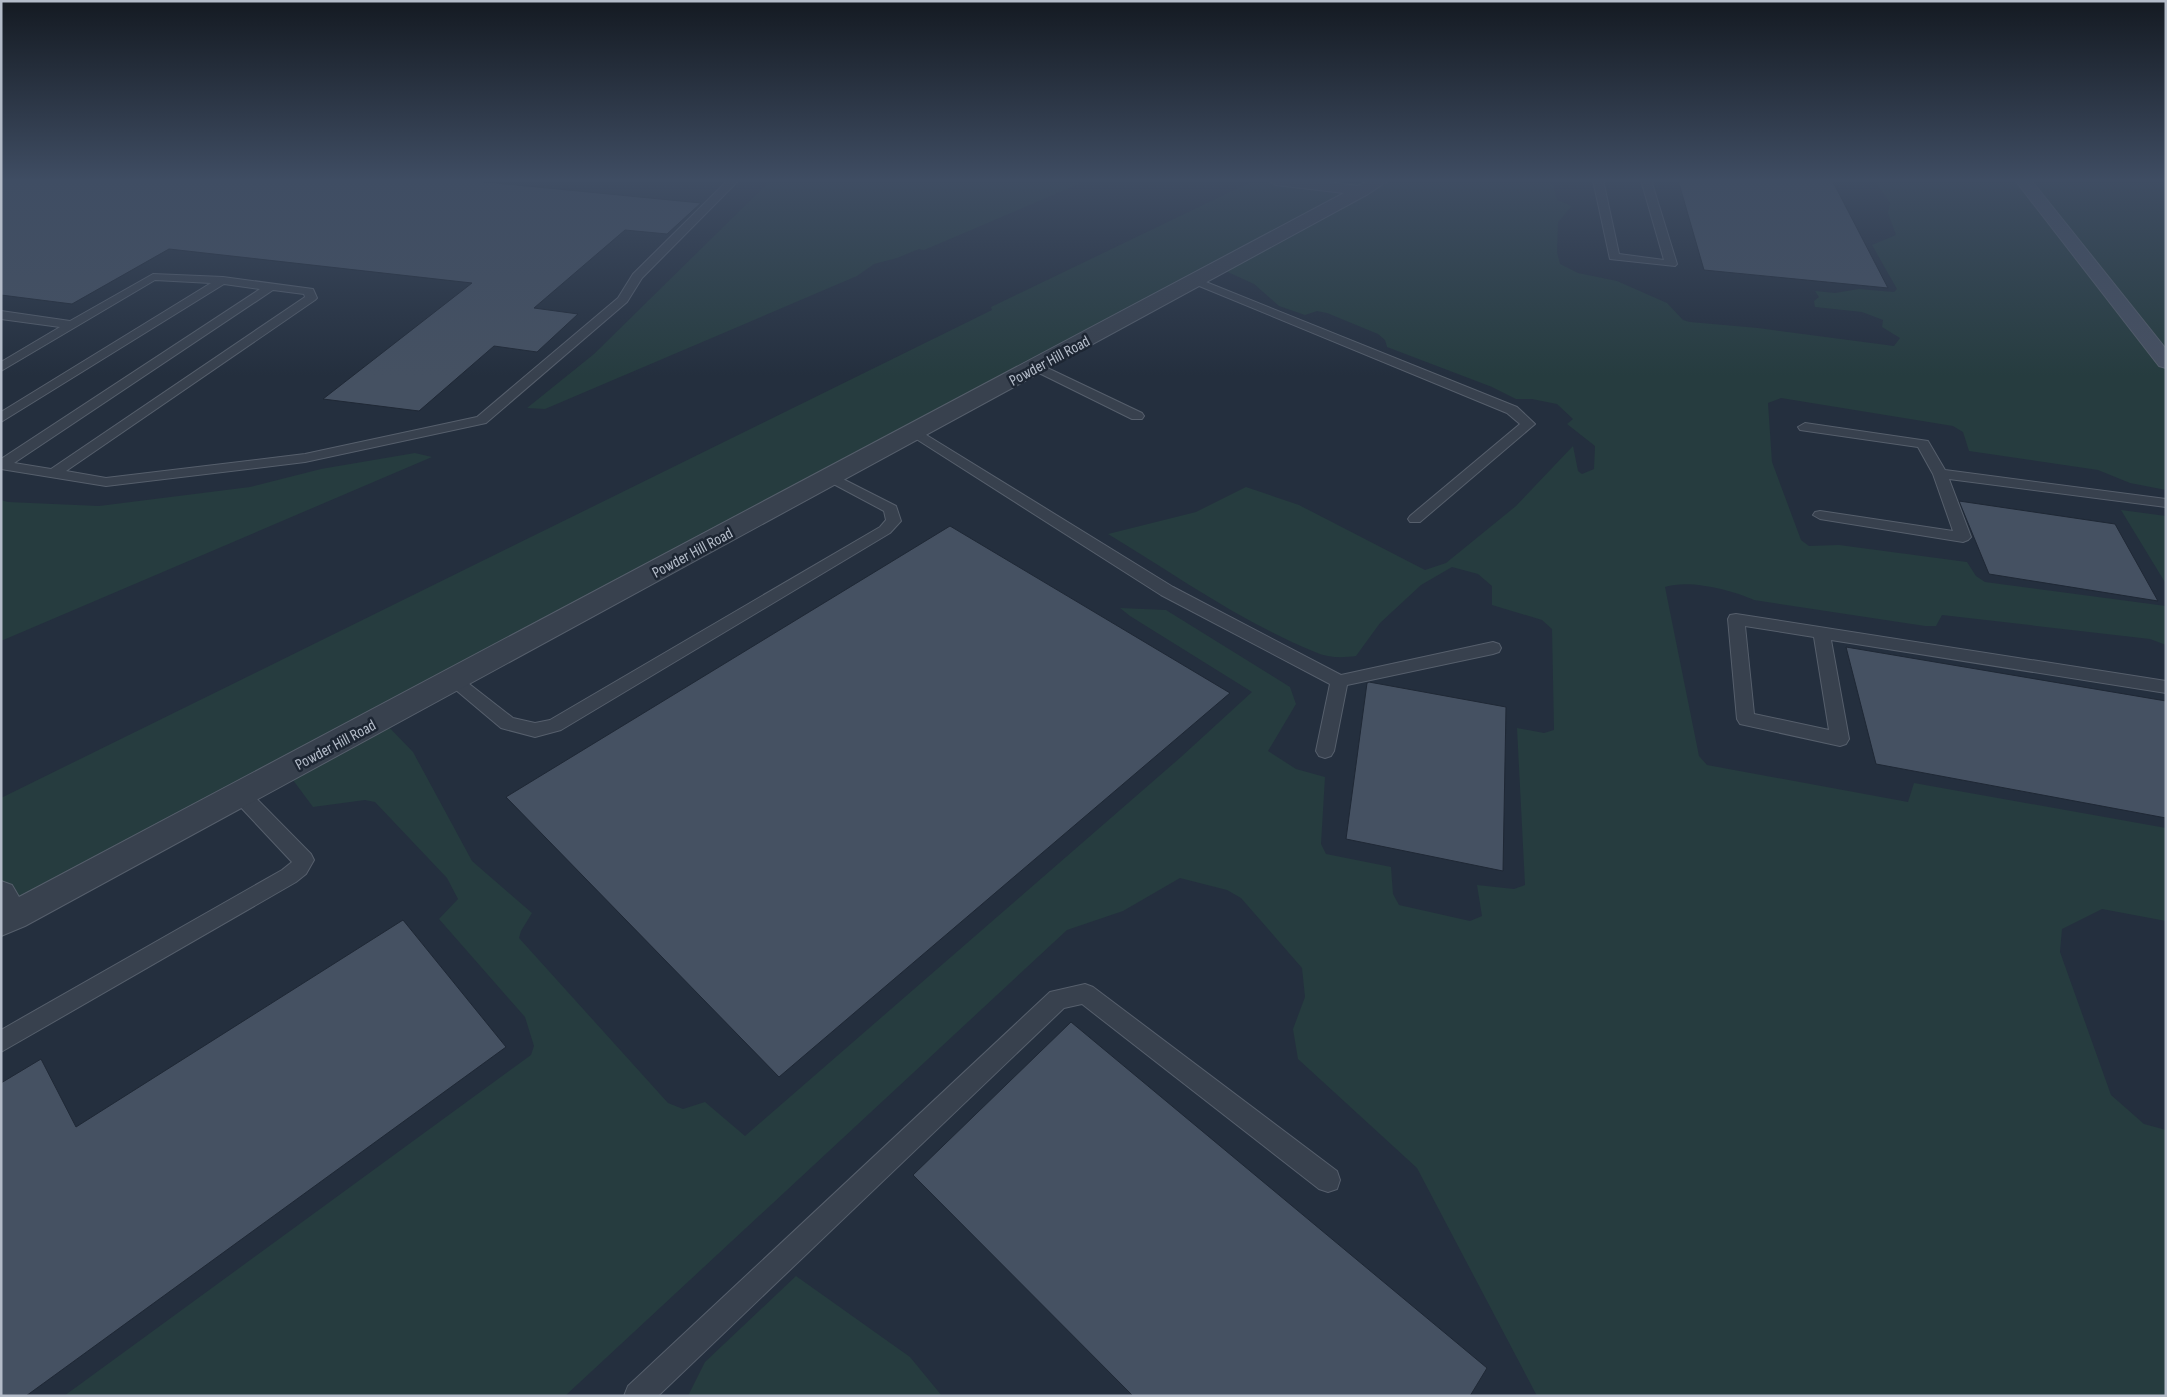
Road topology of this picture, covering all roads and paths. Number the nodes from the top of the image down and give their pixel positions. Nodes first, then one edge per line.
1 (668, 245) edge
2 (1262, 245) edge
3 (1612, 245) edge
4 (1665, 245) edge
5 (2074, 245) edge
6 (222, 280) junction
7 (1196, 281) junction
8 (272, 286) junction
9 (1, 315) edge
10 (70, 325) junction
11 (2166, 362) edge
12 (1037, 366) junction
13 (1, 367) edge
14 (1136, 416) dead end
15 (1, 418) edge
16 (1805, 427) dead end
17 (915, 432) junction
18 (2, 465) edge
19 (54, 473) junction
20 (1940, 474) junction
21 (831, 477) junction
22 (2166, 503) edge
23 (1820, 516) dead end
24 (1415, 519) dead end
25 (1821, 632) junction
26 (1493, 648) dead end
27 (453, 680) junction
28 (1339, 681) junction
29 (2166, 686) edge
30 (1325, 750) dead end
31 (240, 794) junction
32 (5, 911) edge
33 (1, 1042) edge
34 (1328, 1180) dead end
35 (638, 1396) edge

1 - 19 lane
2 - 7 street, Powder Hill Road
3 - 4 lane
5 - 11 main road
6 - 8 lane
6 - 10 lane
6 - 15 lane
7 - 12 street, Powder Hill Road
7 - 24 lane
8 - 18 lane
8 - 19 lane
9 - 10 lane
10 - 13 lane
12 - 14 lane
12 - 17 street, Powder Hill Road
16 - 20 lane
17 - 21 street, Powder Hill Road
17 - 28 lane
18 - 19 lane
20 - 22 lane
20 - 23 lane
21 - 27 street, Powder Hill Road
21 - 27 lane
25 - 25 lane
25 - 29 lane
26 - 28 lane
27 - 31 street, Powder Hill Road
28 - 30 lane
31 - 32 street, Powder Hill Road
31 - 33 lane
34 - 35 lane

